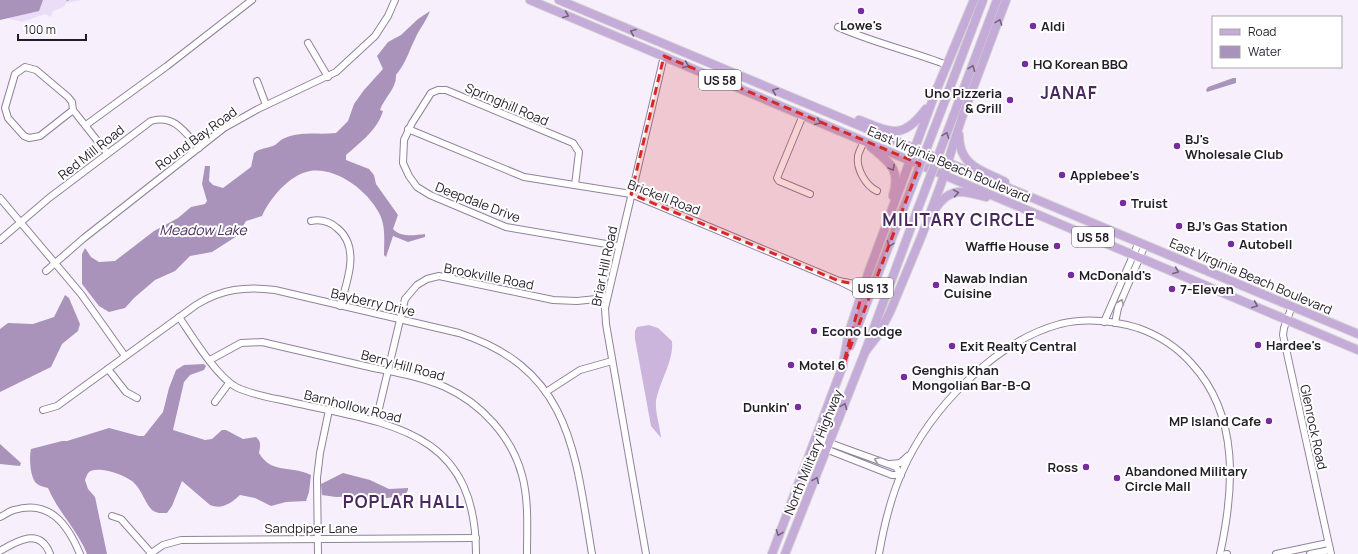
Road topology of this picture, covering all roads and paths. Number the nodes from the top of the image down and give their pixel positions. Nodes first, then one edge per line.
1 (252, 0) edge
2 (395, 0) edge
3 (530, 0) edge
4 (559, 0) edge
5 (974, 0) edge
6 (983, 0) edge
7 (997, 0) edge
8 (1006, 0) edge
9 (838, 27) dead end
10 (308, 43) dead end
11 (664, 56) junction
12 (947, 65) junction
13 (328, 77) junction
14 (257, 81) dead end
15 (933, 101) junction
16 (266, 105) junction
17 (73, 110) junction
18 (826, 112) junction
19 (804, 116) junction
20 (957, 119) junction
21 (86, 125) junction
22 (408, 129) junction
23 (864, 142) junction
24 (199, 148) junction
25 (914, 150) junction
26 (107, 153) junction
27 (910, 160) junction
28 (948, 163) junction
29 (944, 174) junction
30 (575, 185) junction
31 (877, 191) dead end
32 (631, 194) junction
33 (810, 194) dead end
34 (0, 198) edge
35 (1014, 204) junction
36 (1050, 206) junction
37 (928, 217) junction
38 (311, 221) dead end
39 (21, 222) junction
40 (0, 240) edge
41 (1142, 243) junction
42 (618, 246) junction
43 (877, 251) junction
44 (1137, 255) junction
45 (55, 262) junction
46 (46, 271) dead end
47 (839, 281) junction
48 (865, 282) junction
49 (860, 296) junction
50 (606, 298) junction
51 (340, 306) junction
52 (1292, 306) junction
53 (179, 317) junction
54 (1287, 318) junction
55 (399, 320) junction
56 (1104, 322) junction
57 (1115, 323) junction
58 (1358, 334) edge
59 (1358, 350) edge
60 (866, 352) junction
61 (125, 356) junction
62 (210, 360) junction
63 (612, 361) junction
64 (108, 369) junction
65 (842, 369) junction
66 (387, 371) junction
67 (229, 383) junction
68 (546, 392) junction
69 (137, 398) dead end
70 (215, 402) dead end
71 (43, 410) dead end
72 (329, 410) junction
73 (376, 421) junction
74 (814, 441) junction
75 (829, 446) junction
76 (914, 448) junction
77 (889, 464) junction
78 (884, 472) junction
79 (901, 475) junction
80 (894, 492) junction
81 (112, 516) dead end
82 (0, 517) edge
83 (476, 538) junction
84 (318, 540) junction
85 (1328, 543) junction
86 (0, 551) edge
87 (1330, 552) edge
88 (150, 553) edge
89 (50, 554) edge
90 (80, 554) edge
91 (318, 554) edge
92 (476, 554) edge
93 (528, 554) edge
94 (592, 554) edge
95 (646, 554) edge
96 (772, 554) edge
97 (786, 554) edge
98 (879, 554) edge
99 (1220, 554) edge
100 (1276, 554) edge
101 (1310, 554) edge

1 - 21 street
2 - 13 street, Round Bay Road
3 -> 11 main road, East Virginia Beach Boulevard / US 58
18 -> 4 main road, East Virginia Beach Boulevard / US 58
5 - 12 main road
6 -> 65 main road, North Military Highway / US 13, bridge
20 -> 7 main road, North Military Highway / US 13
20 -> 8 main road
9 - 12 street
10 - 13 street
11 -> 19 main road, East Virginia Beach Boulevard / US 58
11 - 32 street, Briar Hill Road
12 - 15 main road
13 - 16 street, Round Bay Road
14 - 16 street
15 - 18 main road
15 - 25 main road
16 - 24 street, Round Bay Road
17 - 17 street
17 - 21 street
18 - 25 main road, East Virginia Beach Boulevard / US 58
19 -> 23 main road, East Virginia Beach Boulevard / US 58
19 - 33 street
20 - 28 main road
20 - 36 main road
60 -> 20 main road, North Military Highway / US 13, bridge
21 - 26 street
22 - 30 street, Brickell Road
22 - 30 street, Springhill Road
22 - 42 street, Deepdale Drive
23 - 27 main road, East Virginia Beach Boulevard / US 58
23 - 31 street
23 -> 43 main road
24 - 26 street, Red Mill Road
24 - 45 street, Round Bay Road
25 - 27 main road
25 - 28 main road, East Virginia Beach Boulevard / US 58
26 - 39 street, Red Mill Road
27 - 29 main road, East Virginia Beach Boulevard / US 58
27 - 43 main road
28 - 29 main road
28 - 36 main road, East Virginia Beach Boulevard / US 58
29 - 35 main road, East Virginia Beach Boulevard / US 58
29 - 37 main road
30 - 32 street, Brickell Road
32 - 42 street, Briar Hill Road
32 - 47 street, Brickell Road
34 - 39 street
37 -> 35 main road
35 - 44 main road, East Virginia Beach Boulevard / US 58
36 - 41 main road, East Virginia Beach Boulevard / US 58
37 - 60 main road
38 - 51 street
39 - 40 street, Red Mill Road
39 - 45 street
41 - 44 street
41 - 52 main road, East Virginia Beach Boulevard / US 58
42 - 50 street, Briar Hill Road
43 - 48 main road
44 -> 54 main road, East Virginia Beach Boulevard / US 58
44 - 56 street
57 -> 44 street
45 - 46 street, Round Bay Road
45 - 61 street
47 - 48 street, Brickell Road
47 - 49 street, Brickell Road
48 - 49 main road
49 - 65 main road
50 - 55 street, Brookville Road
50 - 63 street, Briar Hill Road
51 - 53 street, Bayberry Drive
51 - 55 street, Bayberry Drive
52 - 54 street, Glenrock Road
52 - 58 main road, East Virginia Beach Boulevard / US 58
53 - 61 street, Bayberry Drive
53 - 62 street, Barnhollow Road
54 - 59 main road, East Virginia Beach Boulevard / US 58
54 - 85 street, Glenrock Road
55 - 66 street, Brookville Road
55 - 68 street, Bayberry Drive
56 - 57 street
56 - 76 street
57 - 99 street
75 -> 60 main road, North Military Highway / US 13
61 - 64 street, Bayberry Drive
62 - 66 street, Berry Hill Road
62 - 67 street, Barnhollow Road
63 - 68 street
63 - 95 street, Briar Hill Road
64 - 69 street
64 - 71 street, Bayberry Drive
65 - 74 main road, North Military Highway / US 13
66 - 73 street, Brookville Road
66 - 93 street, Berry Hill Road
67 - 70 street
67 - 72 street, Barnhollow Road
68 - 94 street, Bayberry Drive
72 - 73 street, Barnhollow Road
72 - 84 street
73 - 83 street, Barnhollow Road
74 - 75 street
74 -> 96 main road, North Military Highway / US 13
77 -> 75 street
75 - 78 street
97 -> 75 main road, North Military Highway / US 13
76 - 77 street
76 - 79 street
77 - 79 street
78 - 79 street
78 - 80 street
79 - 80 street
80 - 98 street
81 - 88 street
82 - 90 street
83 - 84 street, Sandpiper Lane
83 - 92 street, Barnhollow Road
84 - 88 street, Sandpiper Lane
84 - 91 street
85 - 87 street, Glenrock Road
85 - 100 street
86 - 89 street
87 - 101 street

